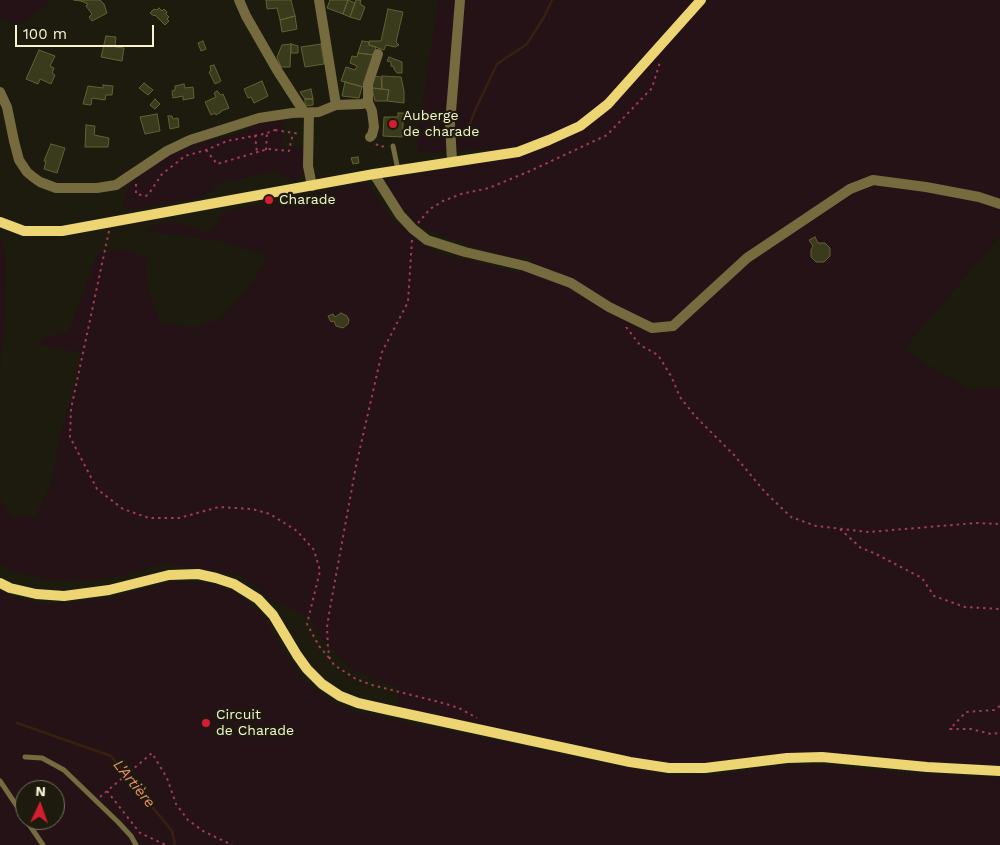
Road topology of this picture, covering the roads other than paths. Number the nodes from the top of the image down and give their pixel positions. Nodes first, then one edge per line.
1 (239, 0) edge
2 (319, 0) edge
3 (460, 0) edge
4 (701, 0) edge
5 (378, 54) dead end
6 (0, 92) edge
7 (368, 102) junction
8 (336, 104) junction
9 (307, 113) junction
10 (370, 137) road end
11 (393, 146) road end
12 (452, 161) junction
13 (398, 170) junction
14 (374, 174) junction
15 (312, 186) junction
16 (1000, 204) edge
17 (0, 222) edge
18 (0, 583) edge
19 (26, 757) dead end
20 (1000, 771) edge
21 (0, 781) edge
22 (15, 803) edge
23 (33, 830) edge
24 (43, 845) edge
25 (136, 845) edge

1 - 9 street
2 - 8 street
3 - 12 street
4 - 12 street
5 - 7 street
6 - 9 street
7 - 8 street
7 - 10 street
8 - 9 street
9 - 15 street
11 - 13 lane
12 - 13 street
13 - 14 street
14 - 15 street
14 - 16 street
15 - 17 street
18 - 20 street
19 - 25 lane
21 - 22 lane
23 - 24 lane

